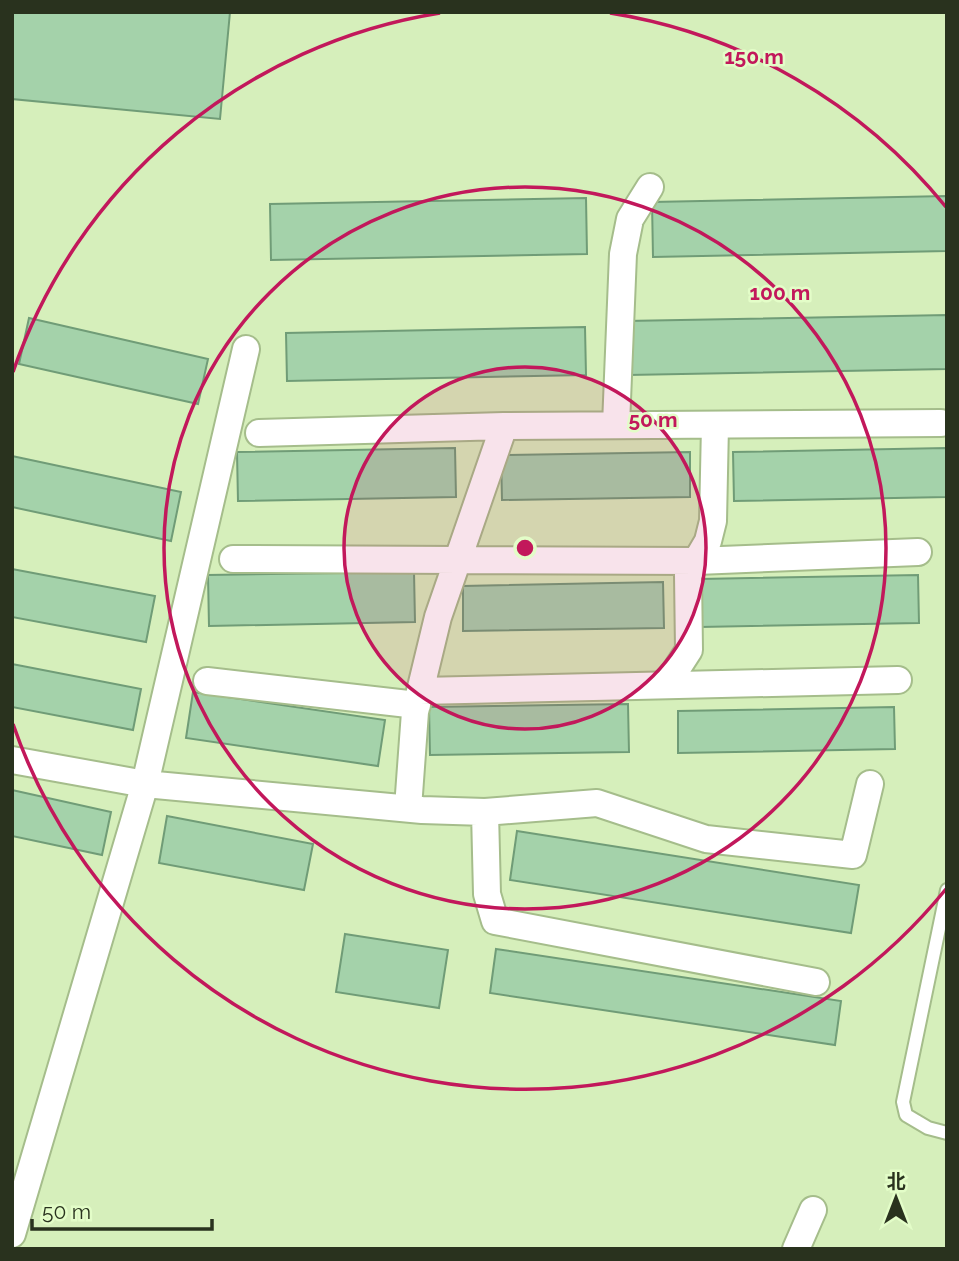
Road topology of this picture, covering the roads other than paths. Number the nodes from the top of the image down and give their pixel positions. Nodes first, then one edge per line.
1 (650, 187) dead end
2 (246, 349) dead end
3 (941, 423) dead end
4 (616, 425) junction
5 (716, 425) junction
6 (504, 426) junction
7 (259, 433) dead end
8 (918, 552) dead end
9 (233, 559) dead end
10 (458, 559) junction
11 (697, 561) junction
12 (898, 680) dead end
13 (207, 681) dead end
14 (667, 684) junction
15 (419, 698) junction
16 (12, 760) edge
17 (145, 784) junction
18 (870, 784) dead end
19 (408, 808) junction
20 (485, 812) junction
21 (947, 890) edge
22 (816, 982) dead end
23 (947, 1133) edge
24 (813, 1210) dead end
25 (12, 1234) edge
26 (796, 1249) edge

1 - 4 street
2 - 17 street
3 - 5 street
4 - 5 street
4 - 6 street
5 - 11 street
6 - 7 street
6 - 10 street
8 - 11 street
9 - 10 street
10 - 11 street
10 - 15 street
11 - 14 street
12 - 14 street
13 - 15 street
14 - 15 street
15 - 19 street
16 - 17 street
17 - 19 street
17 - 25 street
18 - 20 street
19 - 20 street
20 - 22 street
21 - 23 lane
24 - 26 street

